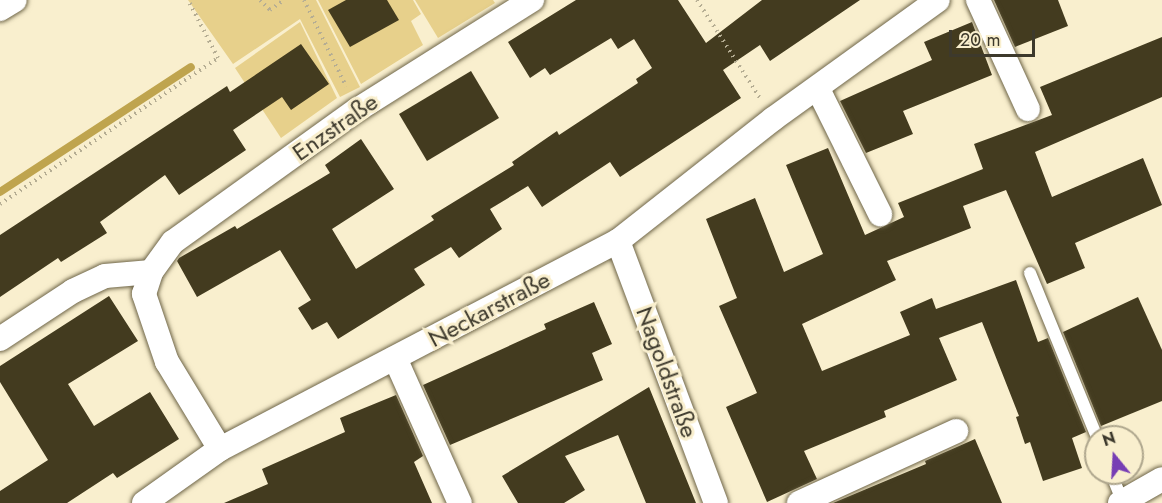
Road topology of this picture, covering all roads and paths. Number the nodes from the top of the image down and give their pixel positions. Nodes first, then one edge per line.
1 (15, 0) edge
2 (188, 0) edge
3 (260, 0) edge
4 (285, 0) edge
5 (304, 0) edge
6 (532, 0) edge
7 (698, 0) edge
8 (938, 0) edge
9 (978, 0) edge
10 (0, 9) edge
11 (818, 89) junction
12 (1028, 109) dead end
13 (357, 110) junction
14 (772, 119) junction
15 (0, 204) edge
16 (880, 214) dead end
17 (618, 241) junction
18 (151, 272) junction
19 (1030, 273) dead end
20 (0, 339) edge
21 (395, 358) junction
22 (1091, 425) edge
23 (956, 431) dead end
24 (220, 449) junction
25 (1162, 479) edge
26 (1115, 485) edge
27 (1121, 502) edge
28 (144, 503) edge
29 (460, 503) edge
30 (716, 503) edge
31 (799, 503) edge

1 - 10 street
2 - 15 path
3 - 4 path
5 - 13 path
6 - 13 street, Enzstraße
7 - 14 path
8 - 11 street, Neckarstraße
9 - 12 street
11 - 14 street, Neckarstraße
11 - 16 street
13 - 18 street, Enzstraße
14 - 17 street, Neckarstraße
17 - 21 street, Neckarstraße
17 - 30 street, Nagoldstraße
18 - 20 street
18 - 24 street, Enzstraße
19 - 22 lane
21 - 24 street, Neckarstraße
21 - 29 street
23 - 31 street
24 - 28 street, Neckarstraße
25 - 27 street
26 - 27 lane

